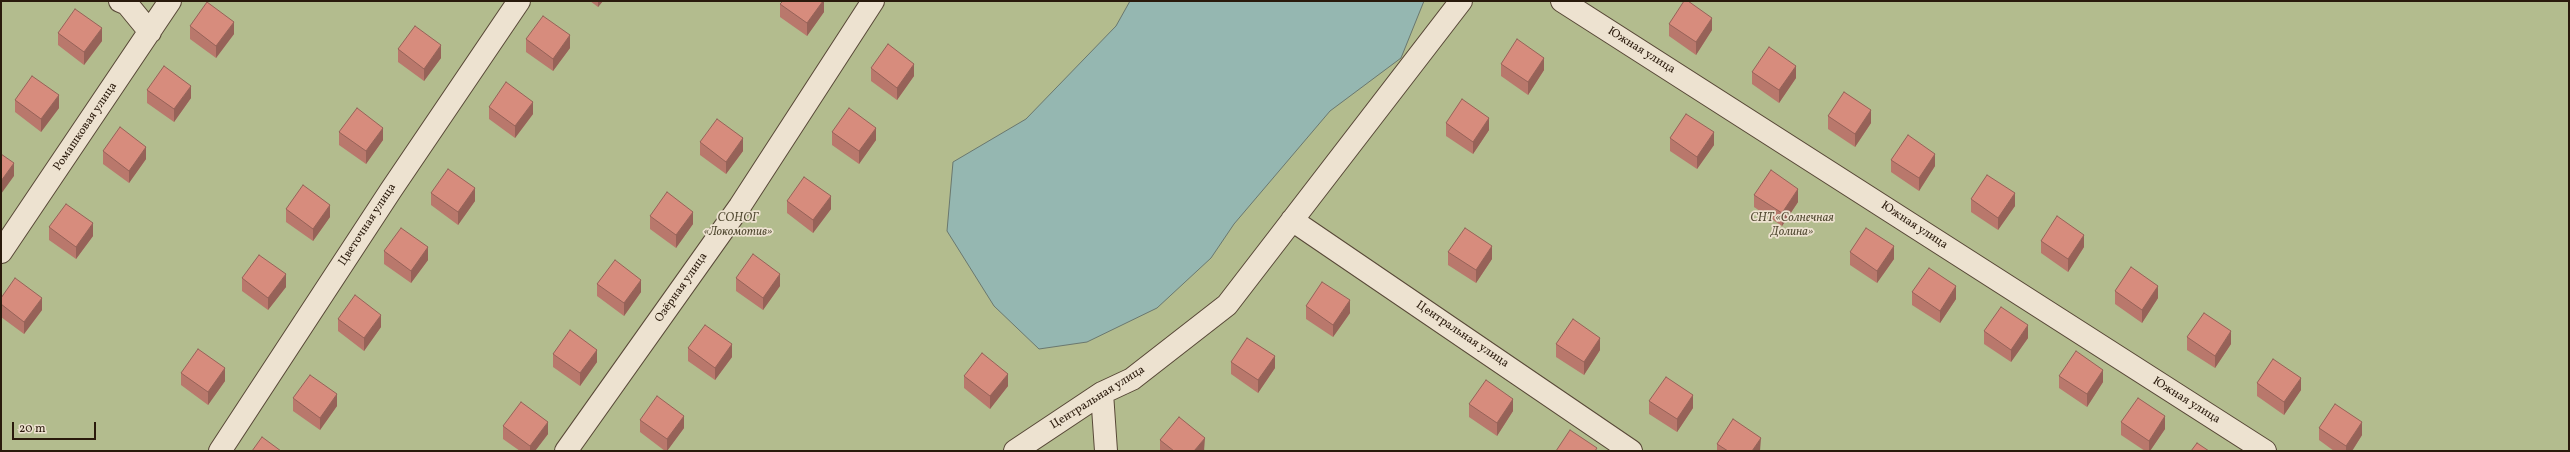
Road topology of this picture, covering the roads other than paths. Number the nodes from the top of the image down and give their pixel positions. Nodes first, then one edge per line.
1 (120, 1) edge
2 (170, 1) edge
3 (519, 1) edge
4 (872, 1) edge
5 (1461, 1) edge
6 (1562, 1) edge
7 (150, 32) junction
8 (1292, 220) junction
9 (1, 252) edge
10 (1102, 393) junction
11 (220, 451) edge
12 (566, 451) edge
13 (1015, 451) edge
14 (1106, 451) edge
15 (1631, 451) edge
16 (2265, 451) edge

1 - 7 street
2 - 7 street, Ромашковая улица
3 - 11 street, Цветочная улица
4 - 12 street, Озёрная улица
5 - 8 street, Центральная улица
6 - 16 street, Южная улица
7 - 9 street, Ромашковая улица
8 - 10 street, Центральная улица
8 - 15 street, Центральная улица
10 - 13 street, Центральная улица
10 - 14 street

